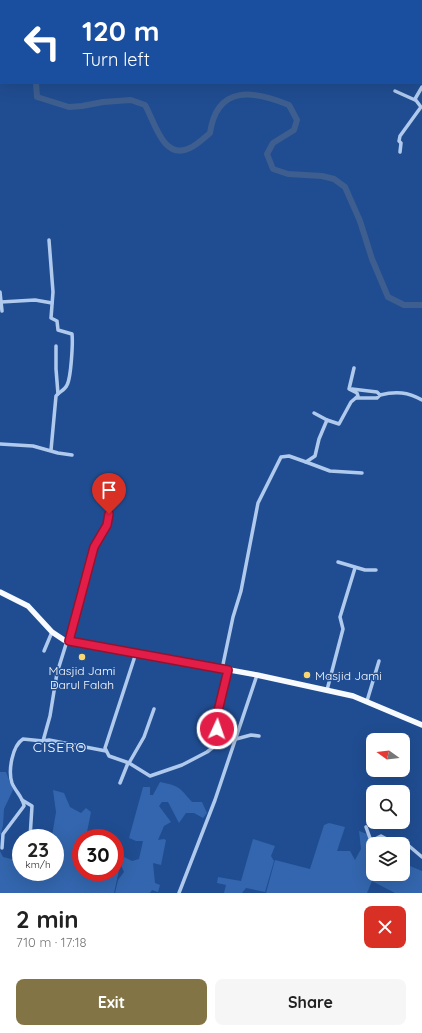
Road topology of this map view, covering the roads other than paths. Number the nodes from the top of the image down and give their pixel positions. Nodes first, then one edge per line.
1 (422, 87) edge
2 (395, 91) dead end
3 (416, 100) junction
4 (400, 152) dead end
5 (49, 240) dead end
6 (0, 292) edge
7 (1, 302) edge
8 (52, 303) junction
9 (2, 311) dead end
10 (56, 346) dead end
11 (354, 368) dead end
12 (349, 389) junction
13 (58, 394) junction
14 (380, 395) junction
15 (356, 398) junction
16 (422, 400) edge
17 (314, 413) dead end
18 (327, 420) junction
19 (0, 444) edge
20 (51, 450) junction
21 (72, 455) dead end
22 (306, 462) junction
23 (362, 473) dead end
24 (109, 514) dead end
25 (338, 562) dead end
26 (355, 568) junction
27 (376, 570) dead end
28 (0, 592) edge
29 (52, 632) junction
30 (68, 641) junction
31 (44, 651) dead end
32 (136, 653) junction
33 (379, 661) dead end
34 (222, 668) junction
35 (228, 670) junction
36 (257, 675) junction
37 (327, 690) junction
38 (367, 701) junction
39 (154, 709) dead end
40 (422, 725) edge
41 (259, 736) dead end
42 (236, 739) junction
43 (43, 741) junction
44 (218, 742) junction
45 (106, 751) junction
46 (129, 763) junction
47 (120, 783) dead end
48 (22, 800) junction
49 (31, 829) edge
50 (410, 847) edge
51 (2, 848) dead end
52 (422, 857) edge
53 (179, 893) edge

1 - 3 street
2 - 3 street
3 - 4 street
5 - 8 street
6 - 7 street
7 - 8 street
7 - 9 street
8 - 13 street
10 - 13 street
11 - 12 street
12 - 14 street
12 - 15 street
13 - 20 street
14 - 15 street
14 - 16 street
15 - 18 street
17 - 18 street
18 - 22 street
19 - 20 street
20 - 21 street
22 - 23 street
22 - 34 street
24 - 30 street
25 - 26 street
26 - 27 street
26 - 37 street
28 - 29 main road
29 - 30 main road
29 - 31 street
30 - 32 main road
30 - 43 street
32 - 34 main road
32 - 45 street
33 - 38 street
34 - 35 main road
35 - 36 main road
35 - 44 street
36 - 37 main road
36 - 42 street
37 - 38 main road
38 - 40 main road
39 - 46 street
41 - 42 street
42 - 44 street
42 - 53 street
43 - 45 street
43 - 48 street
44 - 46 street
45 - 46 street
46 - 47 street
48 - 49 street
48 - 51 street
50 - 52 street

